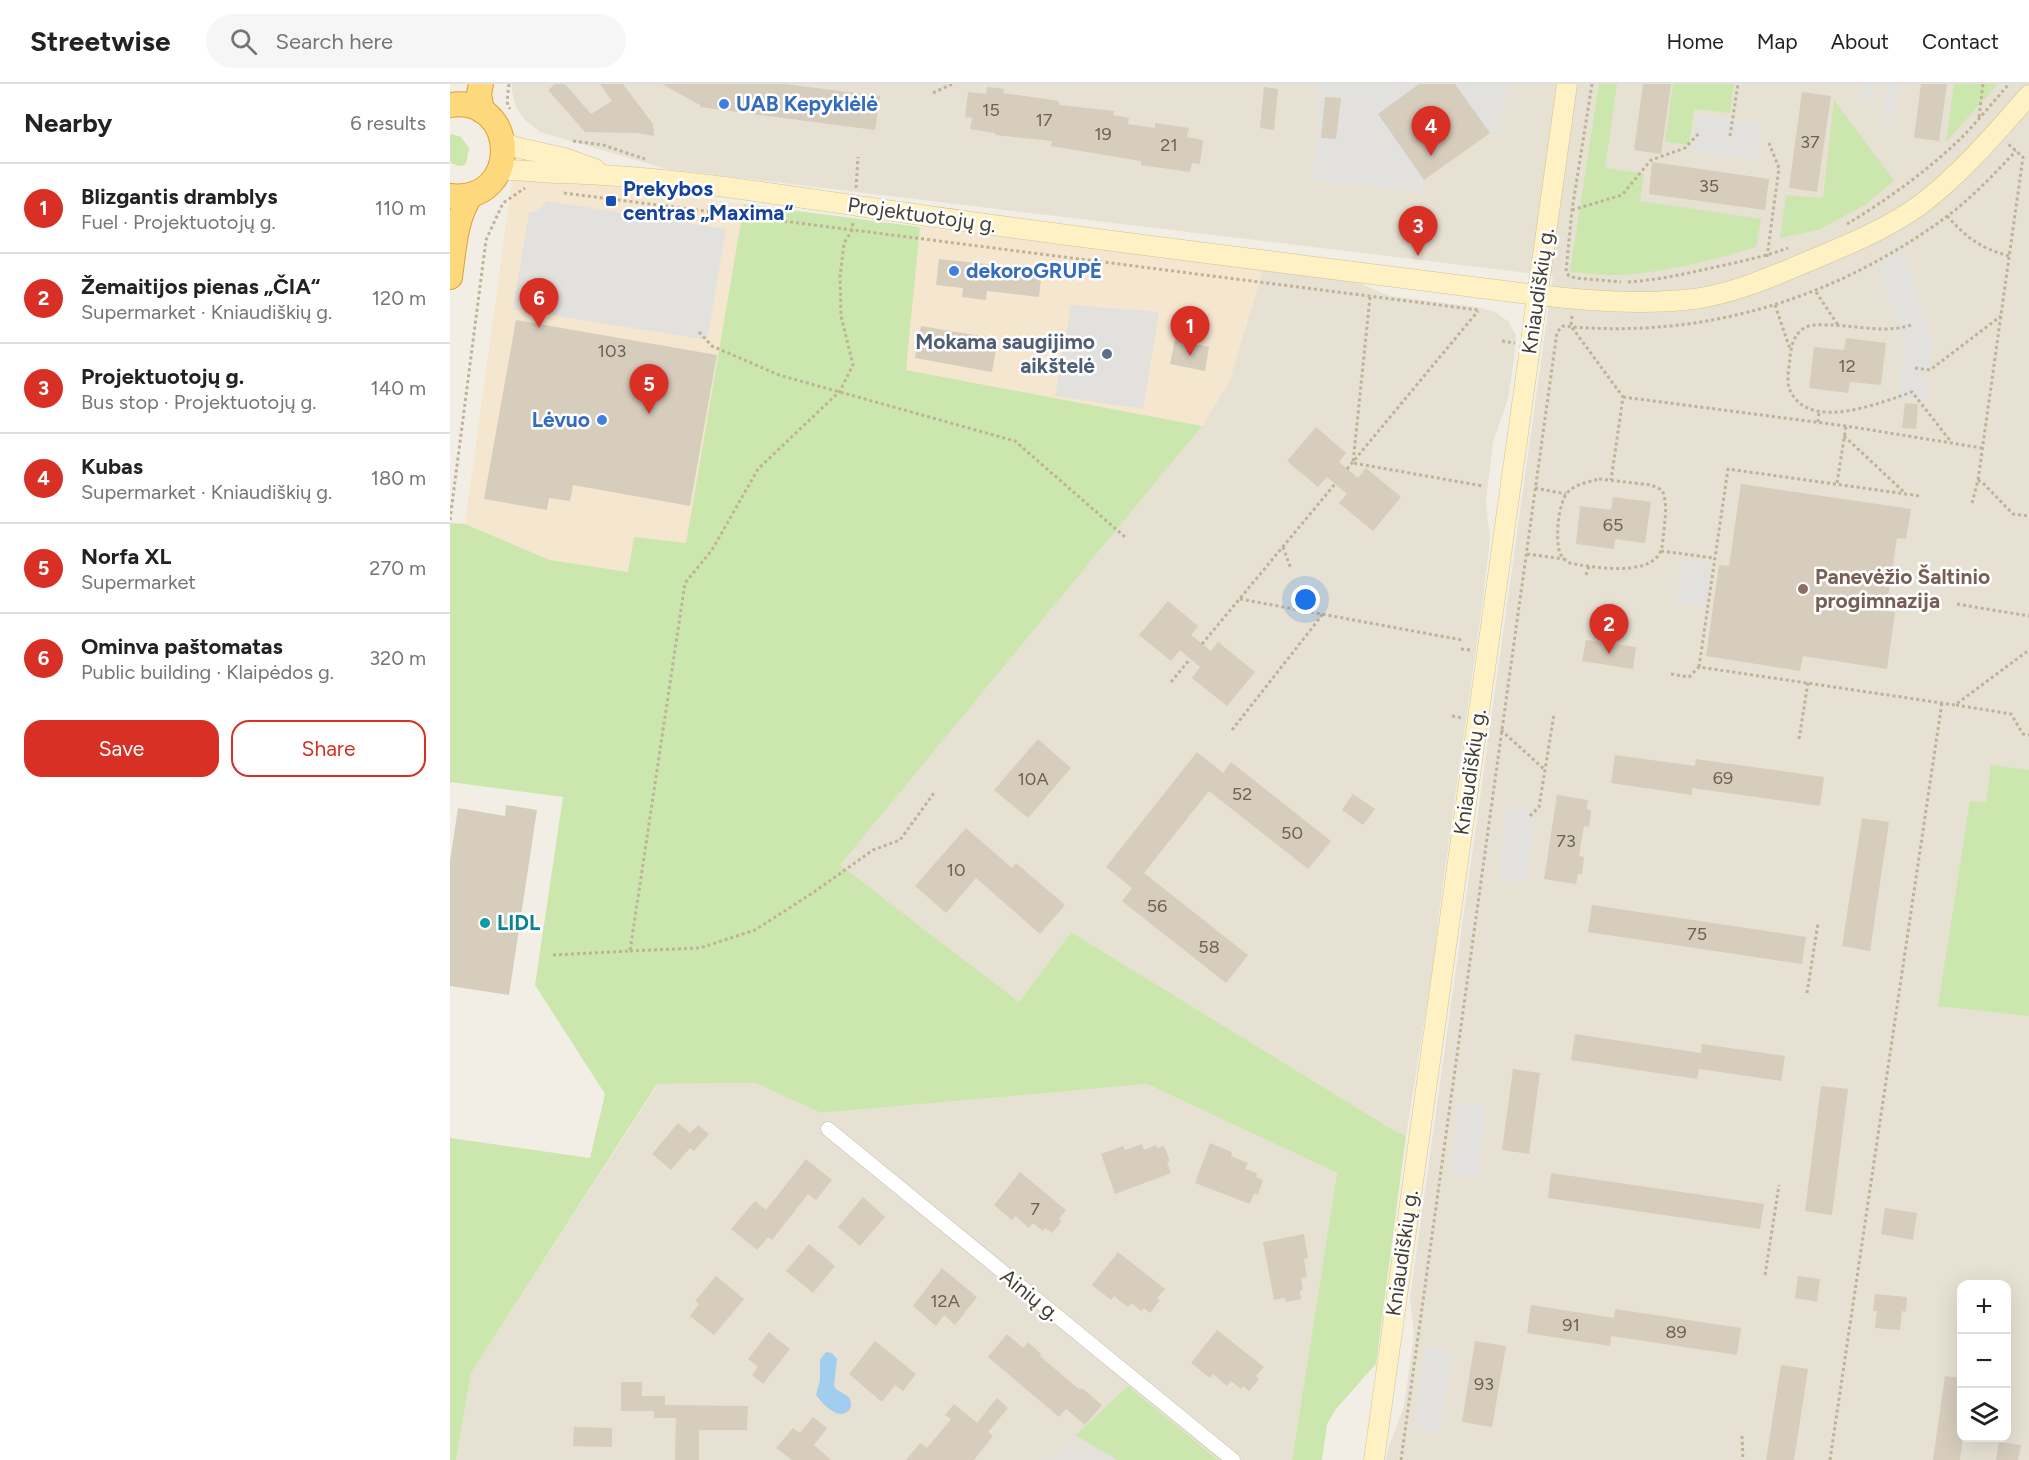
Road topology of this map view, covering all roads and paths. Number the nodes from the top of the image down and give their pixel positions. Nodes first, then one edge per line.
1 (481, 84) edge
2 (509, 84) edge
3 (952, 84) edge
4 (1567, 84) edge
5 (1592, 84) edge
6 (1738, 84) edge
7 (1983, 84) edge
8 (2010, 84) edge
9 (933, 93) dead end
10 (2029, 95) edge
11 (450, 105) edge
12 (482, 111) junction
13 (514, 117) dead end
14 (1979, 117) junction
15 (1700, 132) dead end
16 (1996, 133) junction
17 (1730, 136) dead end
18 (563, 140) dead end
19 (503, 142) junction
20 (1769, 142) dead end
21 (653, 162) dead end
22 (500, 170) junction
23 (611, 175) junction
24 (533, 188) dead end
25 (556, 192) dead end
26 (460, 195) edge
27 (1572, 210) junction
28 (1947, 216) dead end
29 (1843, 226) dead end
30 (852, 230) junction
31 (1795, 246) dead end
32 (1766, 256) junction
33 (2009, 256) junction
34 (450, 277) edge
35 (1815, 291) dead end
36 (1538, 295) junction
37 (1370, 297) junction
38 (1775, 305) dead end
39 (2001, 316) junction
40 (1838, 325) junction
41 (1911, 325) dead end
42 (699, 332) dead end
43 (1790, 351) junction
44 (1915, 368) dead end
45 (840, 391) junction
46 (1623, 397) junction
47 (1819, 411) junction
48 (1818, 422) junction
49 (1846, 426) junction
50 (1844, 436) junction
51 (1952, 443) junction
52 (1982, 448) junction
53 (1353, 462) junction
54 (1347, 469) dead end
55 (1611, 480) junction
56 (1978, 480) junction
57 (1837, 483) junction
58 (1335, 484) dead end
59 (1483, 486) dead end
60 (1535, 488) junction
61 (1905, 493) junction
62 (1566, 494) junction
63 (1920, 496) dead end
64 (1972, 503) dead end
65 (2029, 516) edge
66 (450, 520) edge
67 (1125, 537) dead end
68 (1283, 548) junction
69 (1661, 551) junction
70 (1526, 554) junction
71 (1714, 558) junction
72 (1564, 559) junction
73 (1589, 566) junction
74 (1291, 569) dead end
75 (1586, 575) dead end
76 (1240, 599) junction
77 (1957, 604) dead end
78 (1323, 614) junction
79 (2029, 616) edge
80 (1462, 640) dead end
81 (1202, 644) dead end
82 (2029, 650) edge
83 (1190, 659) dead end
84 (1699, 667) junction
85 (1671, 674) dead end
86 (1171, 682) dead end
87 (1808, 682) junction
88 (1942, 702) junction
89 (1955, 705) junction
90 (1554, 714) dead end
91 (1232, 730) dead end
92 (1501, 730) junction
93 (2029, 735) edge
94 (1799, 739) dead end
95 (1545, 770) junction
96 (934, 793) dead end
97 (1530, 816) dead end
98 (1818, 923) dead end
99 (630, 951) junction
100 (553, 955) dead end
101 (1806, 993) dead end
102 (828, 1129) dead end
103 (1779, 1185) dead end
104 (1765, 1275) dead end
105 (1742, 1437) dead end
106 (1233, 1460) edge
107 (1374, 1460) edge
108 (1401, 1460) edge
109 (1743, 1460) edge
110 (1830, 1460) edge

1 - 12 highway
2 - 13 path
3 - 9 path
4 - 36 main road, Kniaudiškių g.
5 - 27 path
6 - 17 path
7 - 14 path
8 - 14 path
10 - 16 main road, Projektuotojų g.
11 - 12 highway
12 - 19 highway
14 - 16 path
14 - 29 path
15 - 27 path
16 - 33 path
16 - 36 main road, Projektuotojų g.
18 - 21 path
19 - 22 highway
19 - 23 main road, Projektuotojų g.
20 - 32 path
22 - 23 main road, Projektuotojų g.
22 - 26 highway
23 - 36 main road, Projektuotojų g.
24 - 66 path
25 - 30 path
26 - 34 highway
27 - 32 path
28 - 33 path
30 - 37 path
30 - 45 path
31 - 32 path
33 - 39 path
35 - 40 path
36 - 107 main road, Kniaudiškių g.
37 - 53 path
37 - 53 path
38 - 43 path
39 - 44 path
39 - 52 path
40 - 41 path
40 - 43 path
42 - 45 path
43 - 47 path
45 - 67 path
45 - 99 path
46 - 48 path
46 - 55 path
46 - 60 path
47 - 48 path
47 - 51 path
48 - 49 path
49 - 50 path
49 - 51 path
50 - 57 path
50 - 61 path
51 - 52 path
52 - 56 path
53 - 54 path
53 - 59 path
55 - 62 path
55 - 69 path
56 - 64 path
56 - 65 path
57 - 61 path
57 - 71 path
58 - 68 path
60 - 62 path
60 - 70 path
61 - 63 path
62 - 72 path
68 - 74 path
68 - 76 path
69 - 71 path
69 - 73 path
70 - 72 path
70 - 92 path
71 - 84 path
72 - 73 path
73 - 75 path
76 - 78 path
76 - 81 path
77 - 79 path
78 - 80 path
78 - 91 path
82 - 89 path
83 - 86 path
84 - 85 path
84 - 87 path
87 - 88 path
87 - 94 path
88 - 89 path
88 - 110 path
89 - 93 path
90 - 95 path
92 - 95 path
92 - 108 path
95 - 97 path
96 - 99 path
98 - 101 path
99 - 100 path
102 - 106 street, Ainių g.
103 - 104 path
105 - 109 path

